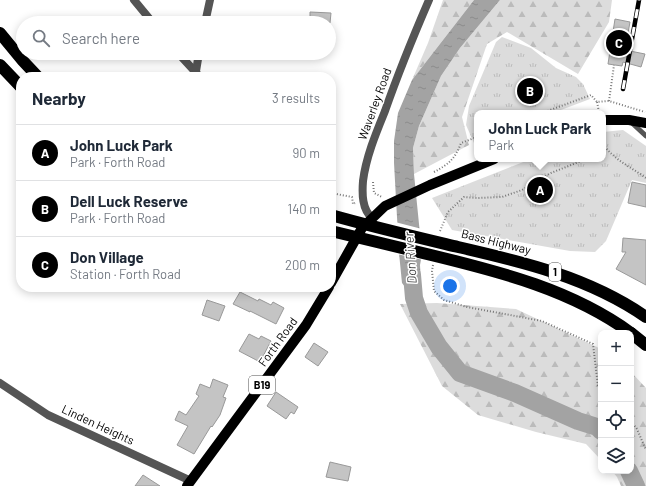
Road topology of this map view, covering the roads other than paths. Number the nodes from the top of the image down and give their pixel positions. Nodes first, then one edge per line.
1 (134, 0) edge
2 (210, 0) edge
3 (429, 0) edge
4 (147, 16) edge
5 (207, 16) edge
6 (0, 32) edge
7 (16, 52) edge
8 (22, 60) edge
9 (185, 60) edge
10 (199, 60) edge
11 (0, 65) edge
12 (33, 72) edge
13 (196, 72) edge
14 (198, 72) edge
15 (16, 82) edge
16 (606, 120) edge
17 (629, 120) junction
18 (646, 123) edge
19 (646, 136) edge
20 (486, 162) edge
21 (336, 217) edge
22 (372, 218) junction
23 (336, 232) edge
24 (336, 274) edge
25 (326, 292) edge
26 (646, 317) edge
27 (626, 330) edge
28 (634, 335) edge
29 (646, 345) edge
30 (0, 383) edge
31 (189, 483) edge

1 - 4 street
2 - 5 street
3 - 22 street, Waverley Road
6 - 7 highway
8 - 12 highway
9 - 13 street
10 - 14 street
11 - 15 highway
16 - 17 main road
17 - 18 main road
17 - 19 lane
20 - 22 main road
21 - 26 highway, Bass Highway / 1
22 - 24 main road
23 - 27 highway, 1
25 - 31 main road, Forth Road / B19
28 - 29 highway, 1
30 - 31 street, Linden Heights

